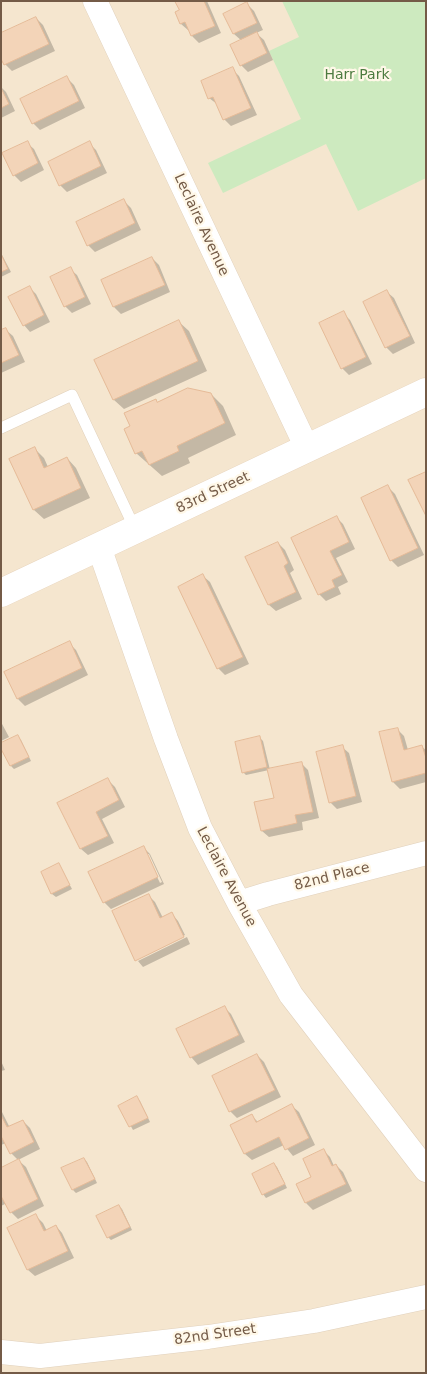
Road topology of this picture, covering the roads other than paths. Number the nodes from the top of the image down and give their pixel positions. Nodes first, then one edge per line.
1 (95, 1) edge
2 (426, 392) edge
3 (1, 428) edge
4 (307, 448) junction
5 (136, 529) junction
6 (99, 547) junction
7 (2, 589) edge
8 (426, 852) edge
9 (239, 903) junction
10 (426, 1170) edge
11 (426, 1297) edge
12 (1, 1352) edge

1 - 4 street, Leclaire Avenue
2 - 4 street, 83rd Street
3 - 5 lane
4 - 5 street, 83rd Street
5 - 6 street, 83rd Street
6 - 7 street, 83rd Street
6 - 9 street, Leclaire Avenue
8 - 9 street, 82nd Place
9 - 10 street, Leclaire Avenue
11 - 12 street, 82nd Street

